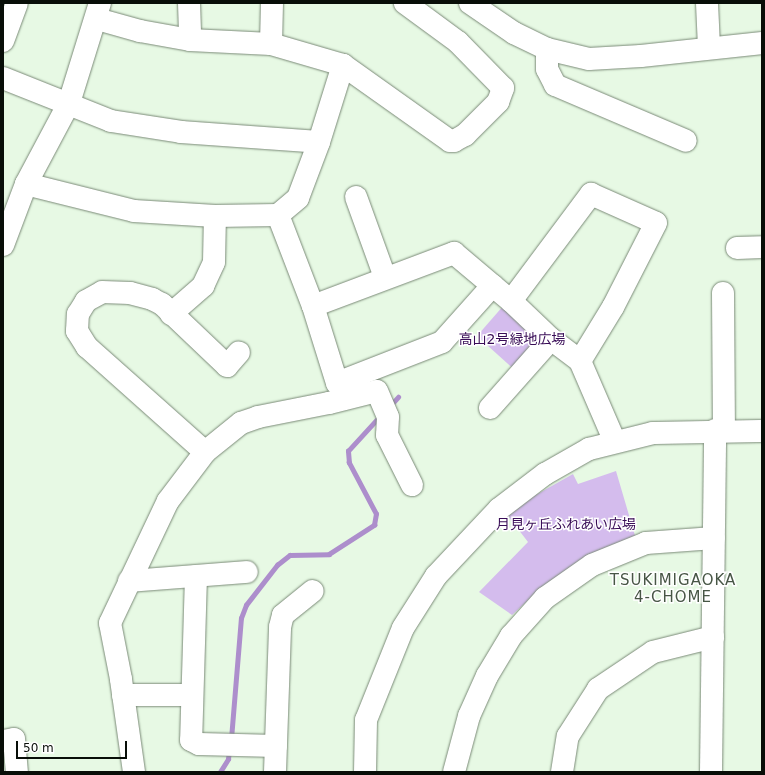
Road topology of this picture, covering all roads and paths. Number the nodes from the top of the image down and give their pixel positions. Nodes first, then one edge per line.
1 (17, 3) edge
2 (189, 3) edge
3 (272, 3) edge
4 (405, 3) edge
5 (470, 3) edge
6 (707, 3) edge
7 (98, 11) edge
8 (190, 40) junction
9 (3, 41) edge
10 (762, 43) edge
11 (271, 44) junction
12 (709, 47) junction
13 (548, 49) junction
14 (343, 65) junction
15 (3, 78) edge
16 (69, 103) junction
17 (686, 141) dead end
18 (319, 142) junction
19 (26, 184) junction
20 (356, 197) dead end
21 (278, 215) junction
22 (215, 216) junction
23 (3, 245) edge
24 (762, 247) edge
25 (737, 248) dead end
26 (385, 277) junction
27 (493, 285) junction
28 (722, 293) dead end
29 (511, 301) junction
30 (313, 306) junction
31 (171, 314) junction
32 (551, 339) junction
33 (239, 352) dead end
34 (580, 361) junction
35 (490, 408) dead end
36 (719, 430) junction
37 (762, 431) edge
38 (615, 442) junction
39 (205, 452) junction
40 (412, 485) dead end
41 (714, 538) junction
42 (247, 572) dead end
43 (196, 576) junction
44 (129, 581) junction
45 (313, 590) dead end
46 (713, 637) junction
47 (123, 695) junction
48 (192, 695) junction
49 (3, 740) edge
50 (276, 746) junction
51 (17, 772) edge
52 (134, 772) edge
53 (275, 772) edge
54 (365, 772) edge
55 (454, 772) edge
56 (562, 772) edge
57 (711, 772) edge

1 - 9 street
2 - 8 street
3 - 11 street
4 - 14 street
5 - 13 street
6 - 12 street
7 - 8 street
7 - 16 street
8 - 11 street
10 - 12 street
11 - 14 street
12 - 13 street
13 - 17 street
14 - 18 street
15 - 16 street
16 - 18 street
16 - 19 street
18 - 21 street
19 - 22 street
19 - 23 street
20 - 26 street
21 - 22 street
21 - 30 street
22 - 31 street
24 - 25 street
26 - 27 street
26 - 30 street
27 - 29 street
27 - 30 street
28 - 36 street
29 - 32 street
29 - 34 street
31 - 33 street
31 - 39 street
32 - 34 street
32 - 35 street
34 - 38 street
36 - 37 street
36 - 38 street
36 - 41 street
38 - 54 street
39 - 40 street
39 - 44 street
41 - 46 street
41 - 55 street
42 - 43 street
43 - 44 street
43 - 48 street
44 - 47 street
45 - 50 street
46 - 56 street
46 - 57 street
47 - 48 street
47 - 52 street
48 - 50 street
49 - 51 street
50 - 53 street

